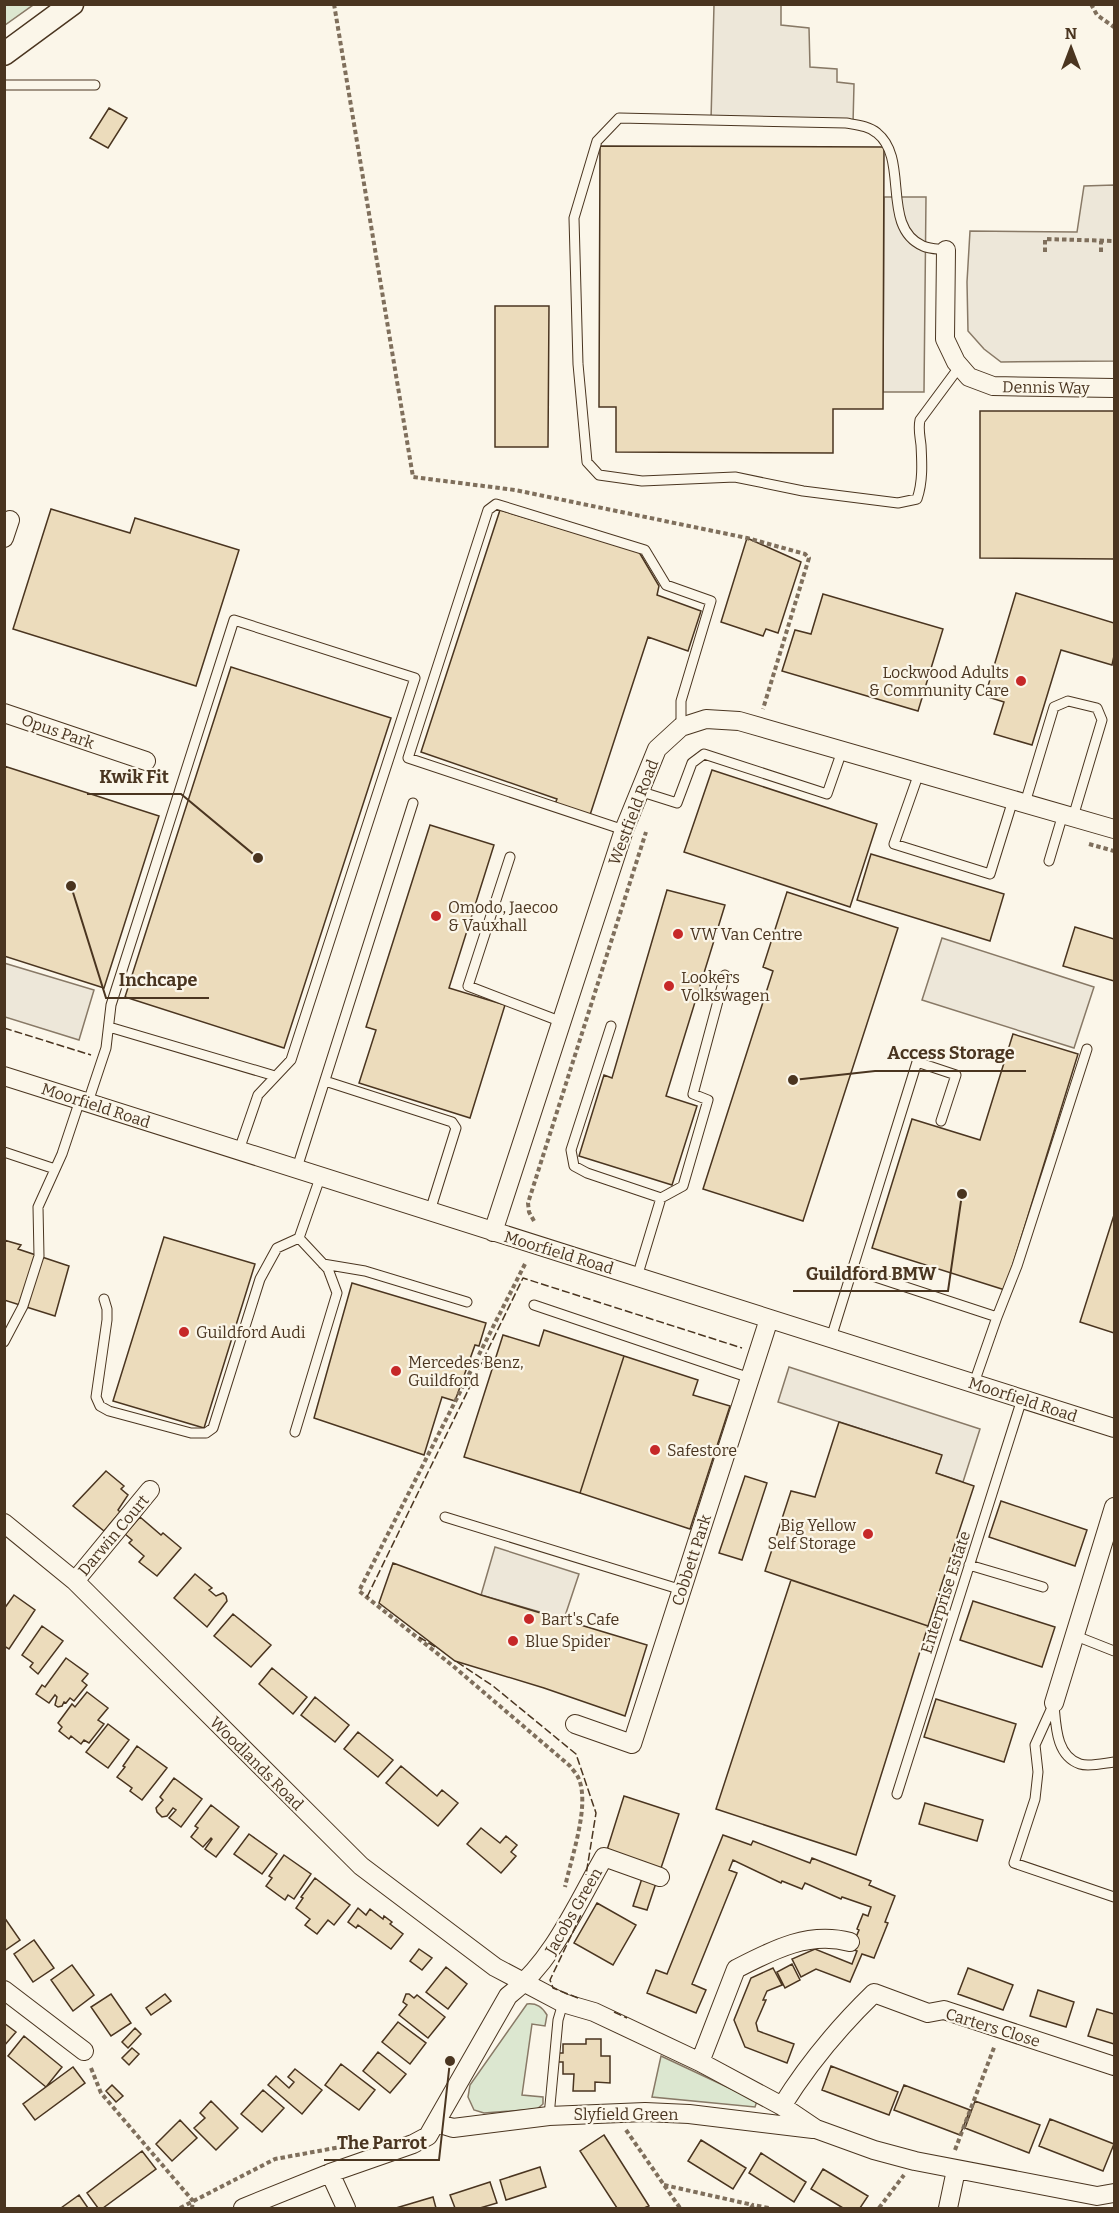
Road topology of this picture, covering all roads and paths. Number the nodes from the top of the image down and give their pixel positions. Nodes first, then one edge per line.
1 (72, 4) edge
2 (334, 4) edge
3 (1091, 4) edge
4 (1114, 27) edge
5 (4, 54) edge
6 (4, 85) edge
7 (95, 85) dead end
8 (1101, 241) junction
9 (1114, 241) edge
10 (946, 250) joint
11 (1045, 252) dead end
12 (1101, 252) dead end
13 (960, 366) junction
14 (1114, 388) edge
15 (10, 520) dead end
16 (4, 538) edge
17 (4, 713) edge
18 (681, 727) junction
19 (758, 727) junction
20 (842, 751) junction
21 (146, 761) dead end
22 (919, 772) junction
23 (639, 791) junction
24 (1019, 801) junction
25 (413, 803) dead end
26 (1068, 815) junction
27 (1114, 829) edge
28 (624, 830) junction
29 (646, 830) dead end
30 (510, 857) dead end
31 (1049, 861) dead end
32 (724, 975) dead end
33 (562, 1022) junction
34 (611, 1026) dead end
35 (108, 1027) junction
36 (1087, 1049) dead end
37 (4, 1076) edge
38 (276, 1076) junction
39 (325, 1081) junction
40 (84, 1101) junction
41 (941, 1121) dead end
42 (239, 1150) junction
43 (4, 1152) edge
44 (55, 1168) junction
45 (297, 1168) junction
46 (321, 1175) junction
47 (661, 1198) junction
48 (430, 1211) junction
49 (534, 1221) dead end
50 (493, 1232) junction
51 (299, 1238) junction
52 (323, 1264) junction
53 (525, 1264) dead end
54 (851, 1269) junction
55 (636, 1277) junction
56 (104, 1299) dead end
57 (467, 1302) dead end
58 (534, 1305) dead end
59 (997, 1317) junction
60 (769, 1319) junction
61 (831, 1338) junction
62 (4, 1342) edge
63 (750, 1378) junction
64 (974, 1383) junction
65 (1022, 1399) junction
66 (1114, 1428) edge
67 (295, 1432) dead end
68 (150, 1490) dead end
69 (1114, 1507) edge
70 (445, 1517) dead end
71 (4, 1522) edge
72 (969, 1564) junction
73 (75, 1581) junction
74 (1043, 1587) dead end
75 (682, 1590) junction
76 (1076, 1636) junction
77 (1114, 1650) edge
78 (1054, 1703) junction
79 (574, 1724) dead end
80 (1114, 1762) edge
81 (897, 1794) dead end
82 (660, 1877) dead end
83 (564, 1891) dead end
84 (1114, 1897) edge
85 (850, 1942) dead end
86 (525, 1983) junction
87 (4, 1990) edge
88 (563, 2003) junction
89 (1001, 2028) junction
90 (84, 2050) joint
91 (700, 2062) junction
92 (1114, 2066) edge
93 (782, 2106) junction
94 (613, 2112) junction
95 (549, 2116) junction
96 (437, 2123) junction
97 (816, 2129) junction
98 (352, 2144) dead end
99 (915, 2160) junction
100 (952, 2169) junction
101 (330, 2173) junction
102 (664, 2185) junction
103 (1114, 2193) edge
104 (193, 2201) junction
105 (752, 2207) edge
106 (180, 2208) edge
107 (192, 2208) edge
108 (243, 2208) edge
109 (346, 2208) edge
110 (680, 2208) edge
111 (769, 2208) edge
112 (879, 2208) edge
113 (948, 2208) edge

1 - 5 street
2 - 19 path
3 - 4 path
6 - 7 lane
8 - 9 path
8 - 11 path
8 - 12 path
10 - 13 street, Dennis Way
10 - 13 lane
13 - 14 street, Dennis Way
15 - 16 street
17 - 21 street, Opus Park
18 - 19 street, Westfield Road
18 - 23 street, Westfield Road
18 - 28 lane
19 - 20 street, Westfield Road
20 - 22 street, Westfield Road
20 - 23 lane
22 - 24 street, Westfield Road
22 - 24 lane
23 - 28 street, Westfield Road
24 - 26 street, Westfield Road
24 - 26 lane
25 - 39 lane
26 - 27 street, Westfield Road
26 - 31 lane
28 - 33 street, Westfield Road
29 - 49 path
30 - 33 lane
32 - 47 lane
33 - 50 street, Westfield Road
34 - 47 lane
35 - 38 lane
35 - 38 lane
35 - 40 lane
36 - 59 lane
37 - 40 street, Moorfield Road
38 - 42 lane
39 - 45 lane
39 - 48 lane
40 - 42 street, Moorfield Road
40 - 44 lane
41 - 54 lane
42 - 45 street, Moorfield Road
43 - 44 lane
44 - 62 lane
45 - 46 street, Moorfield Road
46 - 48 street, Moorfield Road
46 - 51 lane
47 - 55 lane
48 - 50 street, Moorfield Road
50 - 55 street, Moorfield Road
51 - 52 lane
51 - 56 lane
52 - 57 lane
52 - 67 lane
53 - 83 path
54 - 59 lane
54 - 61 lane
55 - 60 street, Moorfield Road
58 - 63 lane
59 - 64 lane
60 - 61 street, Moorfield Road
60 - 63 street, Cobbett Park
61 - 64 street, Moorfield Road
63 - 75 street, Cobbett Park
64 - 65 street, Moorfield Road
65 - 66 street, Moorfield Road
65 - 72 lane, Enterprise Estate
68 - 73 street, Darwin Court
69 - 76 street
70 - 75 lane
71 - 73 street, Woodlands Road
72 - 74 lane
72 - 81 lane, Enterprise Estate
73 - 86 street, Woodlands Road
75 - 79 street, Cobbett Park
76 - 77 lane
76 - 78 street
78 - 80 lane
78 - 84 lane
82 - 86 street, Jacobs Green
85 - 91 street
86 - 88 street, Slyfield Green
86 - 96 street
87 - 90 street
88 - 91 street, Slyfield Green
88 - 95 lane
89 - 92 street, Carters Close
89 - 93 street, Carters Close
89 - 100 path
90 - 104 path
91 - 93 street, Slyfield Green
93 - 97 street, Slyfield Green
94 - 95 street, Slyfield Green
94 - 97 street, Slyfield Green
94 - 102 path
95 - 96 street, Slyfield Green
96 - 101 street
97 - 99 street, Slyfield Green
98 - 104 path
99 - 100 street, Slyfield Green
99 - 112 path
100 - 103 street, Slyfield Green
100 - 113 street
101 - 108 street
101 - 109 street
102 - 105 path
102 - 110 path
104 - 106 path
104 - 107 path
105 - 111 path

